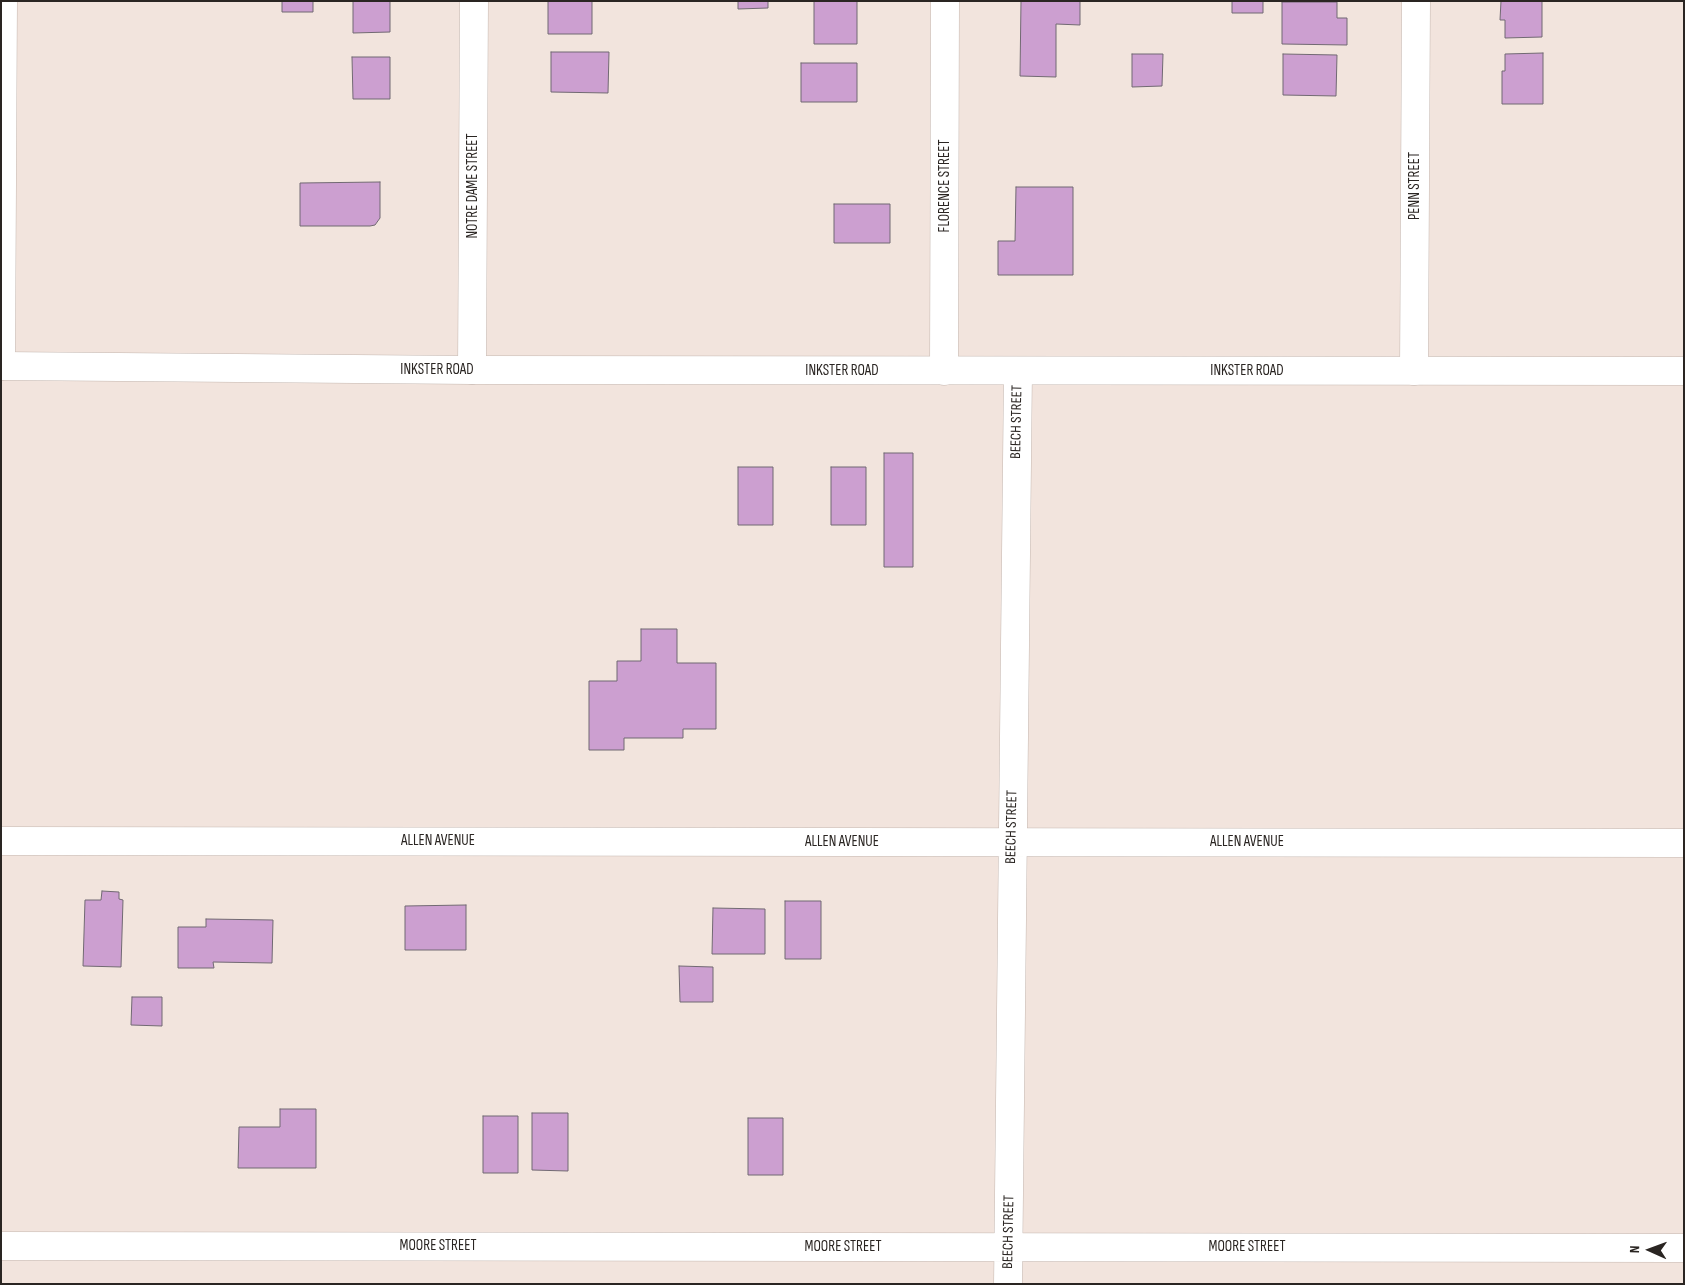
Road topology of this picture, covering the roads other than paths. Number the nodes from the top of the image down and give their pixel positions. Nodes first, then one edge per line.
1 (3, 1) edge
2 (474, 1) edge
3 (945, 1) edge
4 (1416, 1) edge
5 (1, 366) edge
6 (472, 370) junction
7 (944, 371) junction
8 (1018, 371) junction
9 (1414, 371) junction
10 (1684, 371) edge
11 (1, 841) edge
12 (1012, 842) junction
13 (1684, 843) edge
14 (1, 1246) edge
15 (1009, 1247) junction
16 (1684, 1248) edge
17 (1008, 1284) edge

1 - 5 street
2 - 6 street, NOTRE DAME STREET
3 - 7 street, FLORENCE STREET
4 - 9 street, PENN STREET
5 - 6 street, INKSTER ROAD
6 - 7 street, INKSTER ROAD
7 - 8 street, INKSTER ROAD
8 - 9 street, INKSTER ROAD
8 - 12 street, BEECH STREET
9 - 10 street, INKSTER ROAD
11 - 12 street, ALLEN AVENUE
12 - 13 street, ALLEN AVENUE
12 - 15 street, BEECH STREET
14 - 15 street, MOORE STREET
15 - 16 street, MOORE STREET
15 - 17 street, BEECH STREET

